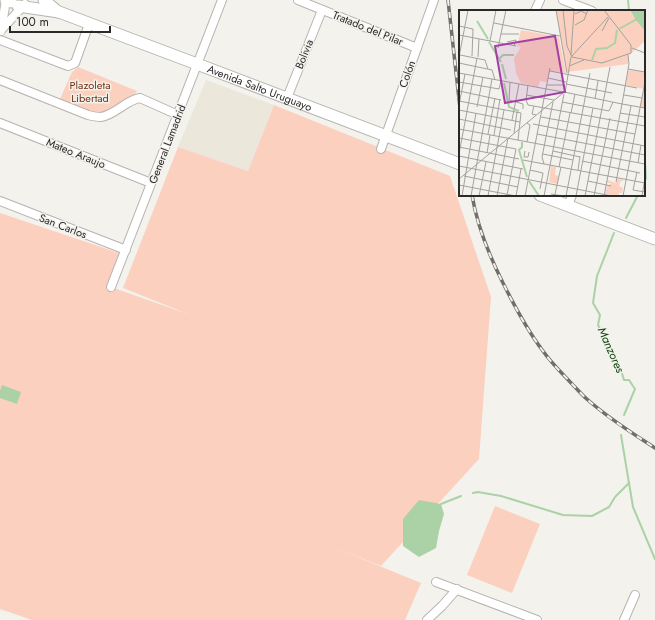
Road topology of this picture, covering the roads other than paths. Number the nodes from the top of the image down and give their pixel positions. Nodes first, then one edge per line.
1 (44, 0) edge
2 (222, 0) edge
3 (298, 0) edge
4 (434, 0) edge
5 (540, 0) edge
6 (563, 0) edge
7 (16, 2) edge
8 (322, 10) junction
9 (535, 10) edge
10 (589, 10) edge
11 (59, 12) junction
12 (89, 24) junction
13 (1, 31) edge
14 (0, 40) edge
15 (417, 48) junction
16 (197, 64) junction
17 (0, 80) edge
18 (287, 98) junction
19 (178, 115) junction
20 (0, 123) edge
21 (385, 136) junction
22 (381, 149) dead end
23 (459, 164) edge
24 (151, 183) junction
25 (546, 196) edge
26 (570, 200) edge
27 (0, 201) edge
28 (655, 239) edge
29 (126, 250) junction
30 (111, 287) dead end
31 (436, 582) dead end
32 (457, 589) junction
33 (635, 595) dead end
34 (427, 620) edge
35 (537, 620) edge
36 (624, 620) edge

1 - 11 main road, Avenida Salto Uruguayo
2 - 16 street, General Lamadrid
3 - 8 street, Tratado del Pilar
4 - 15 street, Colón
5 - 9 street
6 - 10 street
7 - 11 main road, Avenida Salto Uruguayo
7 - 13 street
7 - 13 street
8 - 15 street, Tratado del Pilar
8 - 18 street, Bolivia
11 - 12 main road, Avenida Salto Uruguayo
12 - 14 street
12 - 16 main road, Avenida Salto Uruguayo
15 - 21 street, Colón
16 - 18 main road, Avenida Salto Uruguayo
16 - 19 street, General Lamadrid
17 - 19 street
18 - 21 main road, Avenida Salto Uruguayo
19 - 24 street, General Lamadrid
20 - 24 street, Mateo Araujo
21 - 22 street, Colón
21 - 23 main road, Avenida Salto Uruguayo
24 - 29 street, General Lamadrid
25 - 26 main road
26 - 28 main road
27 - 29 street, San Carlos
29 - 30 street, General Lamadrid
31 - 32 street
32 - 34 street
32 - 35 street
33 - 36 street

